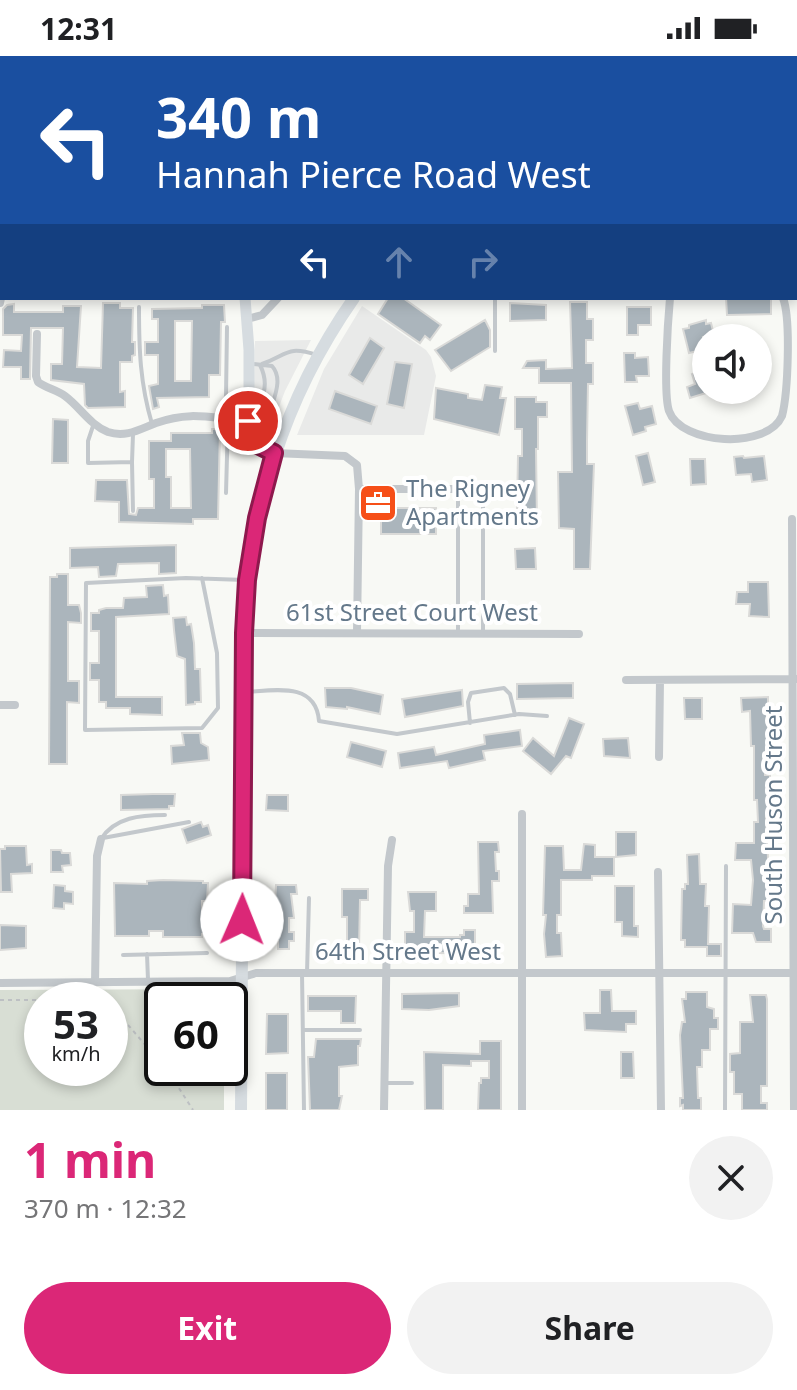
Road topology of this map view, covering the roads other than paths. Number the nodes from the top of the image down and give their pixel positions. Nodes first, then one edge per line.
1 (245, 300) edge
2 (276, 300) edge
3 (353, 300) edge
4 (495, 300) edge
5 (670, 300) edge
6 (784, 300) edge
7 (139, 307) dead end
8 (247, 319) junction
9 (227, 327) dead end
10 (37, 334) dead end
11 (495, 351) dead end
12 (318, 355) junction
13 (254, 364) junction
14 (248, 413) junction
15 (225, 417) junction
16 (94, 423) junction
17 (152, 424) junction
18 (133, 433) junction
19 (274, 453) junction
20 (132, 462) junction
21 (359, 489) junction
22 (458, 489) junction
23 (483, 489) joint
24 (226, 493) dead end
25 (133, 511) dead end
26 (792, 519) dead end
27 (202, 578) junction
28 (247, 580) junction
29 (357, 632) junction
30 (244, 633) junction
31 (458, 633) junction
32 (483, 633) junction
33 (579, 634) dead end
34 (796, 679) edge
35 (626, 680) dead end
36 (660, 680) junction
37 (244, 692) junction
38 (0, 705) edge
39 (15, 705) dead end
40 (515, 715) junction
41 (547, 716) dead end
42 (470, 723) junction
43 (659, 757) dead end
44 (522, 814) dead end
45 (165, 815) dead end
46 (189, 822) dead end
47 (101, 839) junction
48 (392, 840) dead end
49 (726, 866) dead end
50 (658, 872) dead end
51 (309, 898) dead end
52 (207, 953) dead end
53 (147, 954) junction
54 (123, 955) dead end
55 (523, 971) junction
56 (385, 972) junction
57 (305, 973) junction
58 (727, 973) junction
59 (795, 973) edge
60 (661, 974) junction
61 (242, 977) junction
62 (95, 982) edge
63 (148, 982) joint
64 (0, 983) edge
65 (24, 983) edge
66 (303, 1030) junction
67 (360, 1030) dead end
68 (384, 1083) junction
69 (412, 1083) dead end
70 (241, 1110) edge
71 (304, 1110) edge
72 (384, 1110) edge
73 (522, 1110) edge
74 (661, 1110) edge
75 (725, 1110) edge
76 (794, 1110) edge

1 - 8 street
2 - 8 street
3 - 12 main road
4 - 11 lane
5 - 6 street
7 - 17 lane
8 - 13 street
9 - 15 lane
10 - 16 street
12 - 13 lane
12 - 19 main road
13 - 14 street
13 - 14 lane
13 - 14 lane
14 - 15 street
14 - 19 street
15 - 17 street
15 - 24 lane
16 - 18 street
16 - 20 lane
17 - 18 street
18 - 20 lane
19 - 21 street
19 - 28 main road
20 - 25 lane
21 - 22 street
21 - 29 street
22 - 23 street
22 - 31 lane
23 - 32 lane
26 - 34 street, South Huson Street
27 - 27 lane
27 - 28 lane
28 - 30 main road
29 - 30 street, 61st Street Court West
29 - 31 street, 61st Street Court West
30 - 37 main road
31 - 32 street, 61st Street Court West
32 - 33 street, 61st Street Court West
34 - 36 street
34 - 59 street, South Huson Street
35 - 36 street
36 - 43 street
37 - 42 lane
37 - 61 main road
38 - 39 street
40 - 41 lane
40 - 42 lane
40 - 42 lane
44 - 55 street
45 - 47 lane
46 - 47 lane
47 - 62 street
48 - 56 street
49 - 58 lane
50 - 60 street
51 - 57 lane
52 - 53 lane
53 - 54 lane
53 - 63 lane
55 - 56 street, 64th Street West
55 - 60 street, 64th Street West
55 - 73 street
56 - 57 street, 64th Street West
56 - 68 street
57 - 61 street, 64th Street West
57 - 66 lane
58 - 59 street, 64th Street West
58 - 60 street, 64th Street West
58 - 75 lane
59 - 76 street, South Huson Street
60 - 74 street
61 - 63 street, 64th Street West
61 - 70 main road
64 - 65 street, 64th Street West
66 - 67 lane
66 - 71 lane
68 - 69 lane
68 - 72 street

